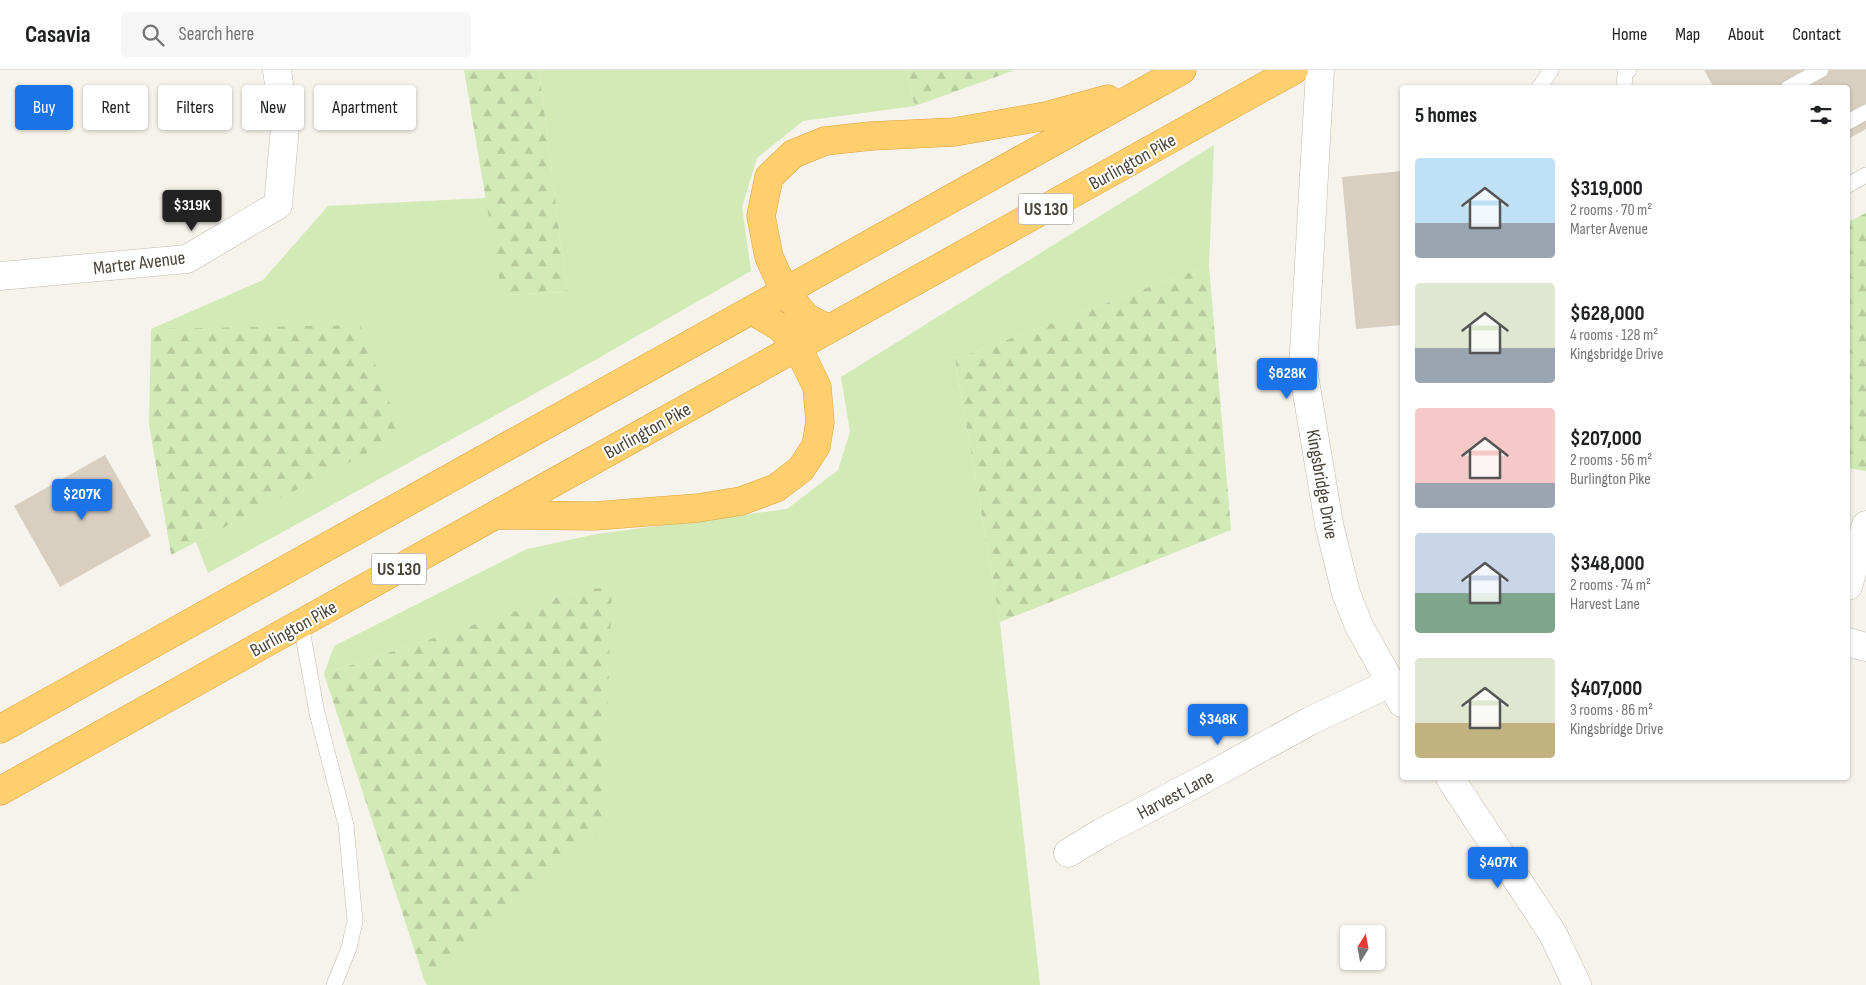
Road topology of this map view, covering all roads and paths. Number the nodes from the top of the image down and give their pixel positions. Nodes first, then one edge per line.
1 (277, 70) edge
2 (1182, 70) edge
3 (1294, 70) edge
4 (1320, 70) edge
5 (1551, 70) edge
6 (1821, 70) edge
7 (1541, 85) edge
8 (1794, 85) edge
9 (1153, 86) junction
10 (1866, 112) edge
11 (1850, 121) edge
12 (1866, 175) edge
13 (1850, 184) edge
14 (0, 276) edge
15 (785, 292) junction
16 (751, 310) junction
17 (829, 329) junction
18 (797, 346) junction
19 (495, 515) junction
20 (1866, 525) edge
21 (1850, 579) edge
22 (301, 624) junction
23 (1850, 643) edge
24 (1866, 647) edge
25 (1396, 693) edge
26 (0, 729) edge
27 (1451, 780) edge
28 (0, 790) edge
29 (1068, 853) dead end
30 (334, 985) edge
31 (1577, 985) edge

1 - 14 street, Marter Avenue
2 - 9 highway, US 130
3 - 17 highway, Burlington Pike / US 130
4 - 25 street, Kingsbridge Drive
5 - 7 lane
6 - 8 lane
9 - 15 highway, US 130
9 - 15 highway
10 - 11 lane
12 - 13 lane
15 - 16 highway, US 130
15 - 17 highway
16 - 18 highway
16 - 26 highway, US 130
17 - 18 highway, Burlington Pike / US 130
18 - 19 highway, Burlington Pike / US 130
18 - 19 highway
19 - 22 highway, Burlington Pike / US 130
20 - 21 street
22 - 28 highway, Burlington Pike / US 130
22 - 30 lane
23 - 24 street
25 - 29 street, Harvest Lane
27 - 31 street

